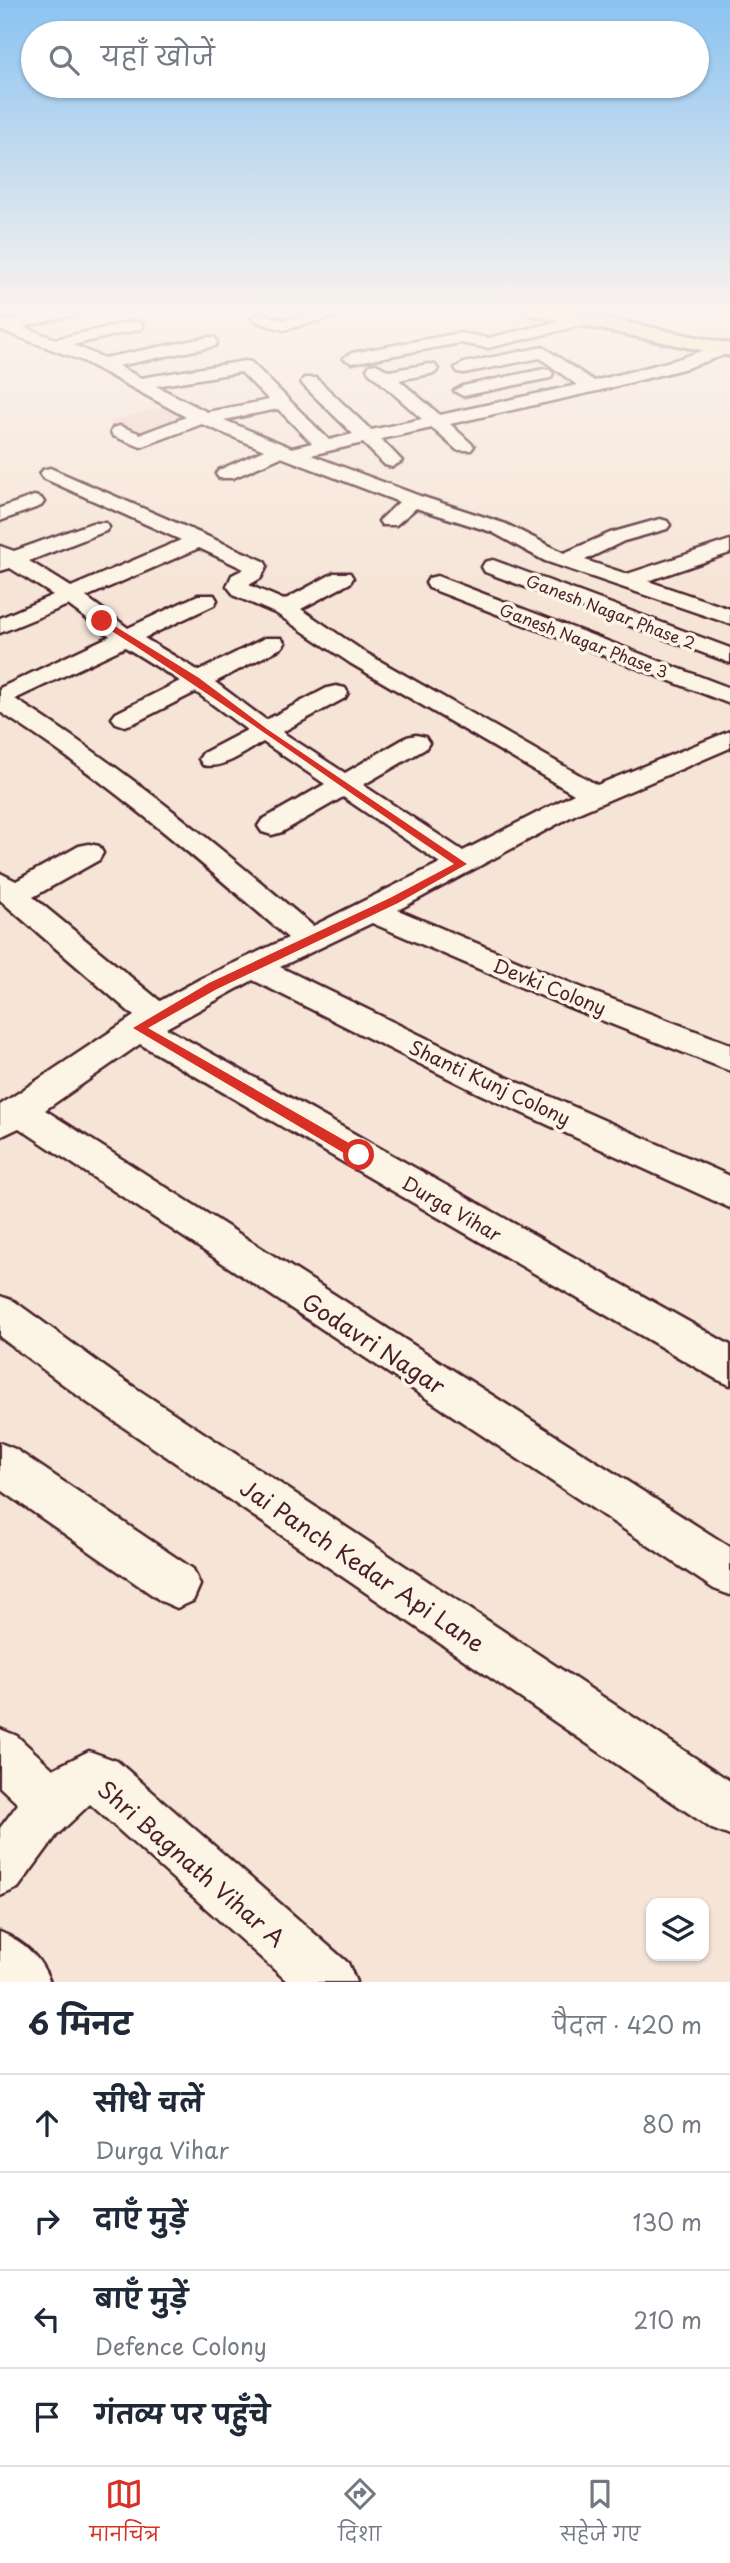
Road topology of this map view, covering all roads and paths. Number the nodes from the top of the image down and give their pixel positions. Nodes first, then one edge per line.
1 (171, 401) edge
2 (330, 401) edge
3 (414, 401) edge
4 (528, 401) edge
5 (283, 403) joint
6 (199, 416) junction
7 (438, 422) junction
8 (144, 428) dead end
9 (120, 432) dead end
10 (367, 437) junction
11 (325, 446) junction
12 (464, 446) dead end
13 (286, 452) junction
14 (392, 461) dead end
15 (50, 474) dead end
16 (226, 474) dead end
17 (152, 500) dead end
18 (413, 500) junction
19 (34, 502) dead end
20 (132, 510) junction
21 (0, 515) edge
22 (389, 521) dead end
23 (660, 525) dead end
24 (99, 527) dead end
25 (200, 540) junction
26 (730, 546) edge
27 (4, 559) edge
28 (566, 560) junction
29 (493, 567) dead end
30 (342, 578) dead end
31 (625, 582) junction
32 (437, 583) dead end
33 (71, 597) junction
34 (206, 600) dead end
35 (601, 607) junction
36 (285, 609) junction
37 (730, 617) edge
38 (0, 626) edge
39 (565, 633) junction
40 (127, 638) junction
41 (273, 643) dead end
42 (730, 656) edge
43 (196, 680) junction
44 (336, 693) dead end
45 (730, 697) edge
46 (0, 699) edge
47 (125, 718) dead end
48 (264, 731) junction
49 (730, 739) edge
50 (416, 743) dead end
51 (212, 759) dead end
52 (344, 783) junction
53 (597, 796) junction
54 (272, 826) dead end
55 (89, 853) dead end
56 (462, 864) junction
57 (7, 889) edge
58 (371, 911) junction
59 (310, 940) junction
60 (253, 967) junction
61 (148, 1023) junction
62 (730, 1058) edge
63 (10, 1117) edge
64 (730, 1193) edge
65 (0, 1314) edge
66 (730, 1366) edge
67 (0, 1464) edge
68 (730, 1573) edge
69 (177, 1585) dead end
70 (0, 1753) edge
71 (53, 1803) junction
72 (730, 1811) edge
73 (0, 1870) edge
74 (0, 1959) edge
75 (23, 1982) edge
76 (329, 1982) edge

1 - 6 street
2 - 10 street
3 - 7 street
4 - 7 street
5 - 6 street
5 - 11 street
6 - 8 street
6 - 9 street
6 - 13 street
7 - 10 street
7 - 12 street
10 - 11 street
10 - 14 street
11 - 13 street
13 - 16 street
13 - 18 street
15 - 20 street
17 - 20 street
18 - 22 street
18 - 28 street
19 - 21 street
20 - 25 street
23 - 28 street
24 - 27 street
25 - 33 street
25 - 36 street
26 - 31 street
27 - 33 street
28 - 31 street
29 - 35 street, Ganesh Nagar Phase 2
30 - 36 street
31 - 37 street
32 - 39 street, Ganesh Nagar Phase 3
33 - 38 street
33 - 40 street
34 - 40 street
35 - 39 street
35 - 42 street, Ganesh Nagar Phase 2
36 - 53 street
39 - 45 street, Ganesh Nagar Phase 3
40 - 43 street
40 - 46 street
41 - 43 street
43 - 47 street
43 - 48 street
44 - 48 street
46 - 59 street
48 - 51 street
48 - 52 street
49 - 53 street
50 - 52 street
52 - 54 street
52 - 56 street
53 - 56 street
55 - 57 street
56 - 58 street
57 - 61 street, Durga Vihar
58 - 59 street
58 - 62 street, Devki Colony
59 - 60 street
60 - 61 street
60 - 64 street, Shanti Kunj Colony
61 - 63 street
61 - 66 street, Durga Vihar
63 - 68 street, Godavri Nagar
65 - 72 street, Jai Panch Kedar Api Lane
67 - 69 street
70 - 71 street
71 - 73 street, Shri Bagnath Vihar A
71 - 76 street, Shri Bagnath Vihar A
74 - 75 street

